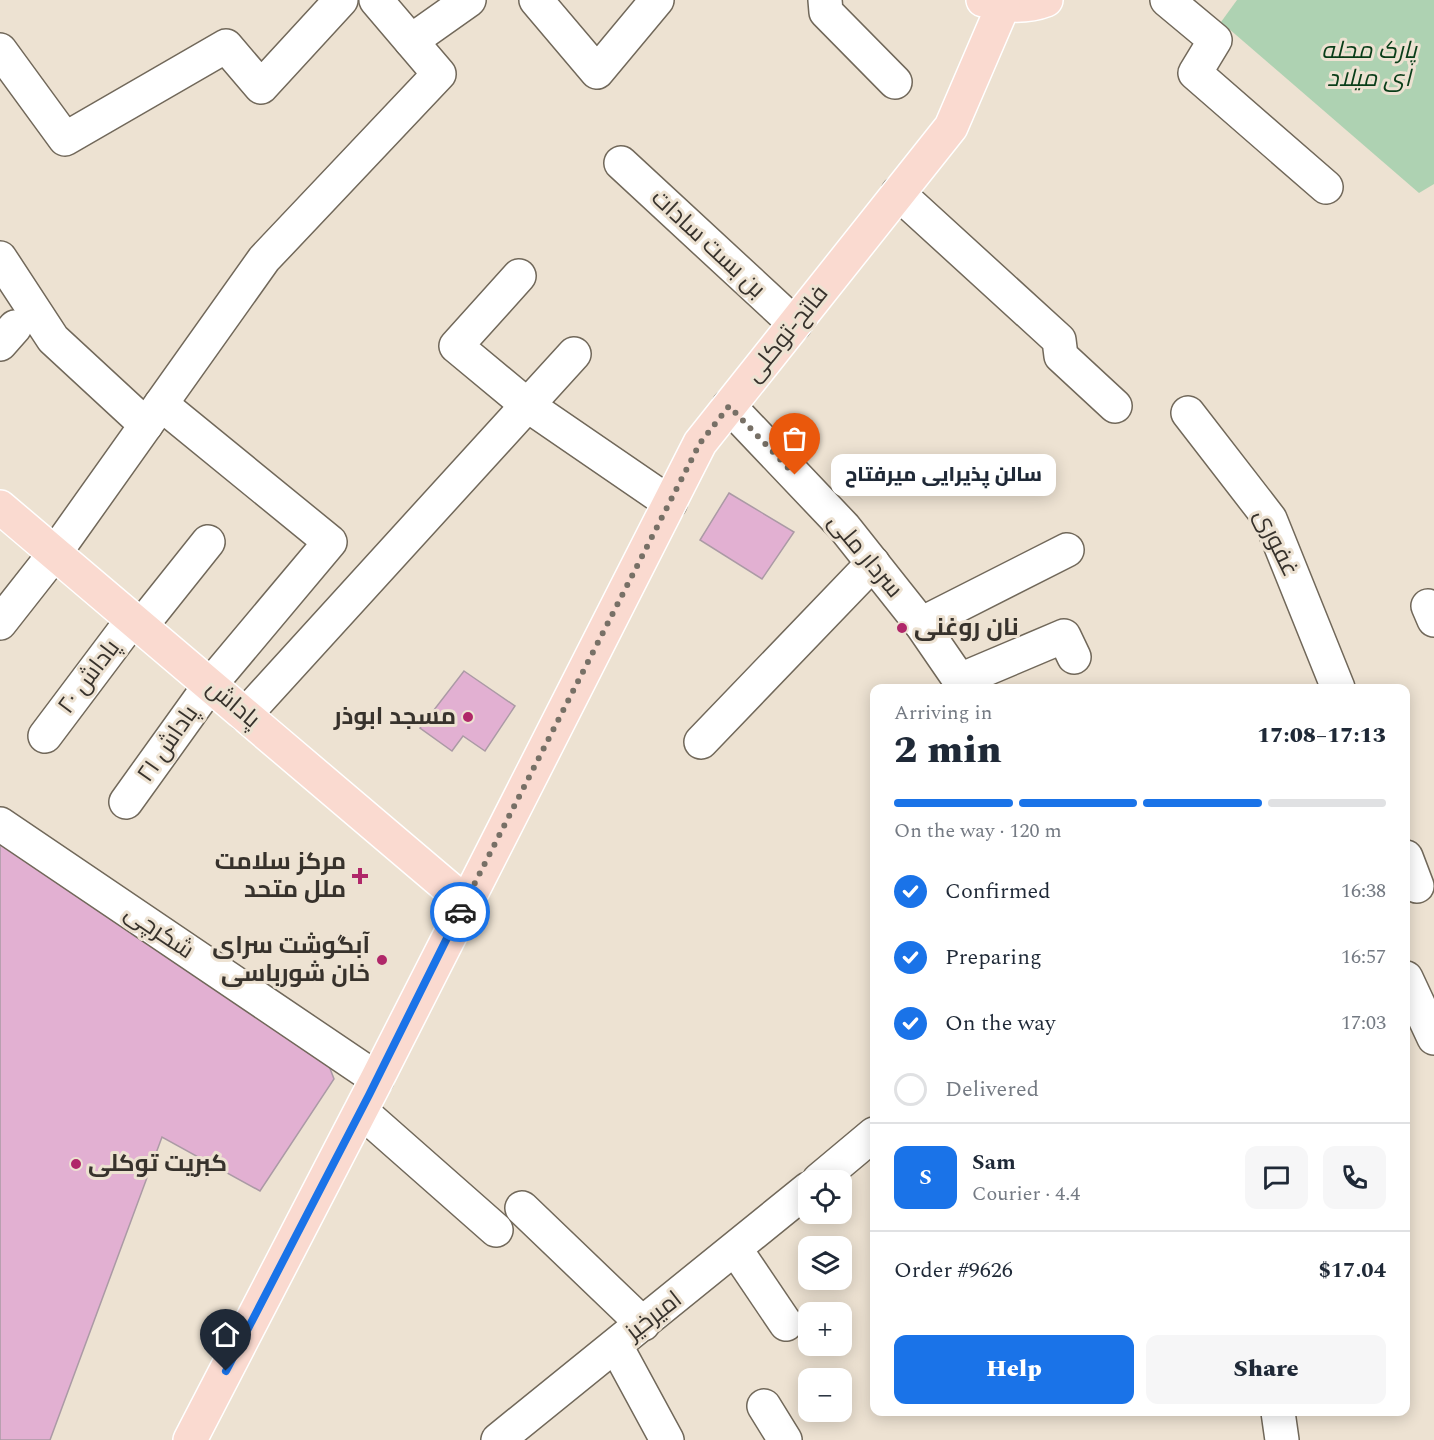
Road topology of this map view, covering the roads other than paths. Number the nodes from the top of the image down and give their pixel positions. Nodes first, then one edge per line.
1 (340, 0) edge
2 (376, 0) edge
3 (469, 0) edge
4 (536, 0) edge
5 (657, 0) edge
6 (825, 0) edge
7 (1046, 0) edge
8 (1167, 0) edge
9 (992, 3) edge
10 (411, 41) junction
11 (0, 50) edge
12 (895, 82) dead end
13 (621, 163) dead end
14 (1326, 187) dead end
15 (898, 193) junction
16 (0, 258) edge
17 (519, 276) dead end
18 (795, 324) junction
19 (574, 354) dead end
20 (527, 405) junction
21 (729, 406) junction
22 (1115, 406) dead end
23 (1188, 413) dead end
24 (154, 415) junction
25 (670, 503) junction
26 (0, 507) edge
27 (208, 543) dead end
28 (1067, 550) dead end
29 (55, 553) junction
30 (873, 564) junction
31 (137, 622) junction
32 (0, 623) edge
33 (921, 624) junction
34 (1074, 657) dead end
35 (963, 684) edge
36 (1336, 684) edge
37 (210, 685) junction
38 (245, 715) junction
39 (45, 736) dead end
40 (701, 742) dead end
41 (126, 802) dead end
42 (0, 824) edge
43 (465, 902) junction
44 (1410, 987) edge
45 (1434, 1038) edge
46 (377, 1079) junction
47 (361, 1111) junction
48 (870, 1137) edge
49 (831, 1170) edge
50 (798, 1197) edge
51 (522, 1208) dead end
52 (496, 1230) dead end
53 (736, 1250) junction
54 (643, 1324) junction
55 (786, 1324) dead end
56 (616, 1346) junction
57 (764, 1406) dead end
58 (1279, 1416) edge
59 (190, 1440) edge
60 (498, 1440) edge
61 (667, 1440) edge
62 (785, 1440) edge
63 (1282, 1440) edge

1 - 11 street
2 - 10 street
3 - 10 street
4 - 5 street
6 - 12 street
7 - 9 main road
8 - 14 street
9 - 15 main road, فاتح-توکلی
10 - 24 street
13 - 18 street, بن بست سادات
15 - 18 main road, فاتح-توکلی
15 - 22 street
16 - 24 street
17 - 20 street
18 - 21 main road, فاتح-توکلی
19 - 20 street
20 - 25 street
20 - 38 street
21 - 25 main road, فاتح-توکلی
21 - 30 street, سردار ملی
23 - 36 street, غفوری
24 - 29 street
24 - 37 street, پاداش ۲۱
25 - 43 main road, فاتح-توکلی
26 - 29 main road, پاداش
27 - 31 street, پاداش ۲۰
28 - 33 street
29 - 31 main road, پاداش
29 - 32 street
30 - 33 street, سردار ملی
30 - 40 street
31 - 37 main road, پاداش
31 - 39 street, پاداش ۲۰
33 - 35 street, سردار ملی
34 - 35 street
37 - 38 main road, پاداش
37 - 41 street, پاداش ۲۱
38 - 43 main road, پاداش
42 - 46 street, شکرچی
43 - 46 main road, فاتح-توکلی
44 - 45 street
46 - 47 main road, فاتح-توکلی
47 - 52 street
47 - 59 main road, فاتح-توکلی
48 - 49 street
50 - 53 street, امیرخیز
51 - 54 street
53 - 54 street, امیرخیز
53 - 55 street
54 - 56 street, امیرخیز
56 - 60 street, امیرخیز
56 - 61 street
57 - 62 street
58 - 63 street

